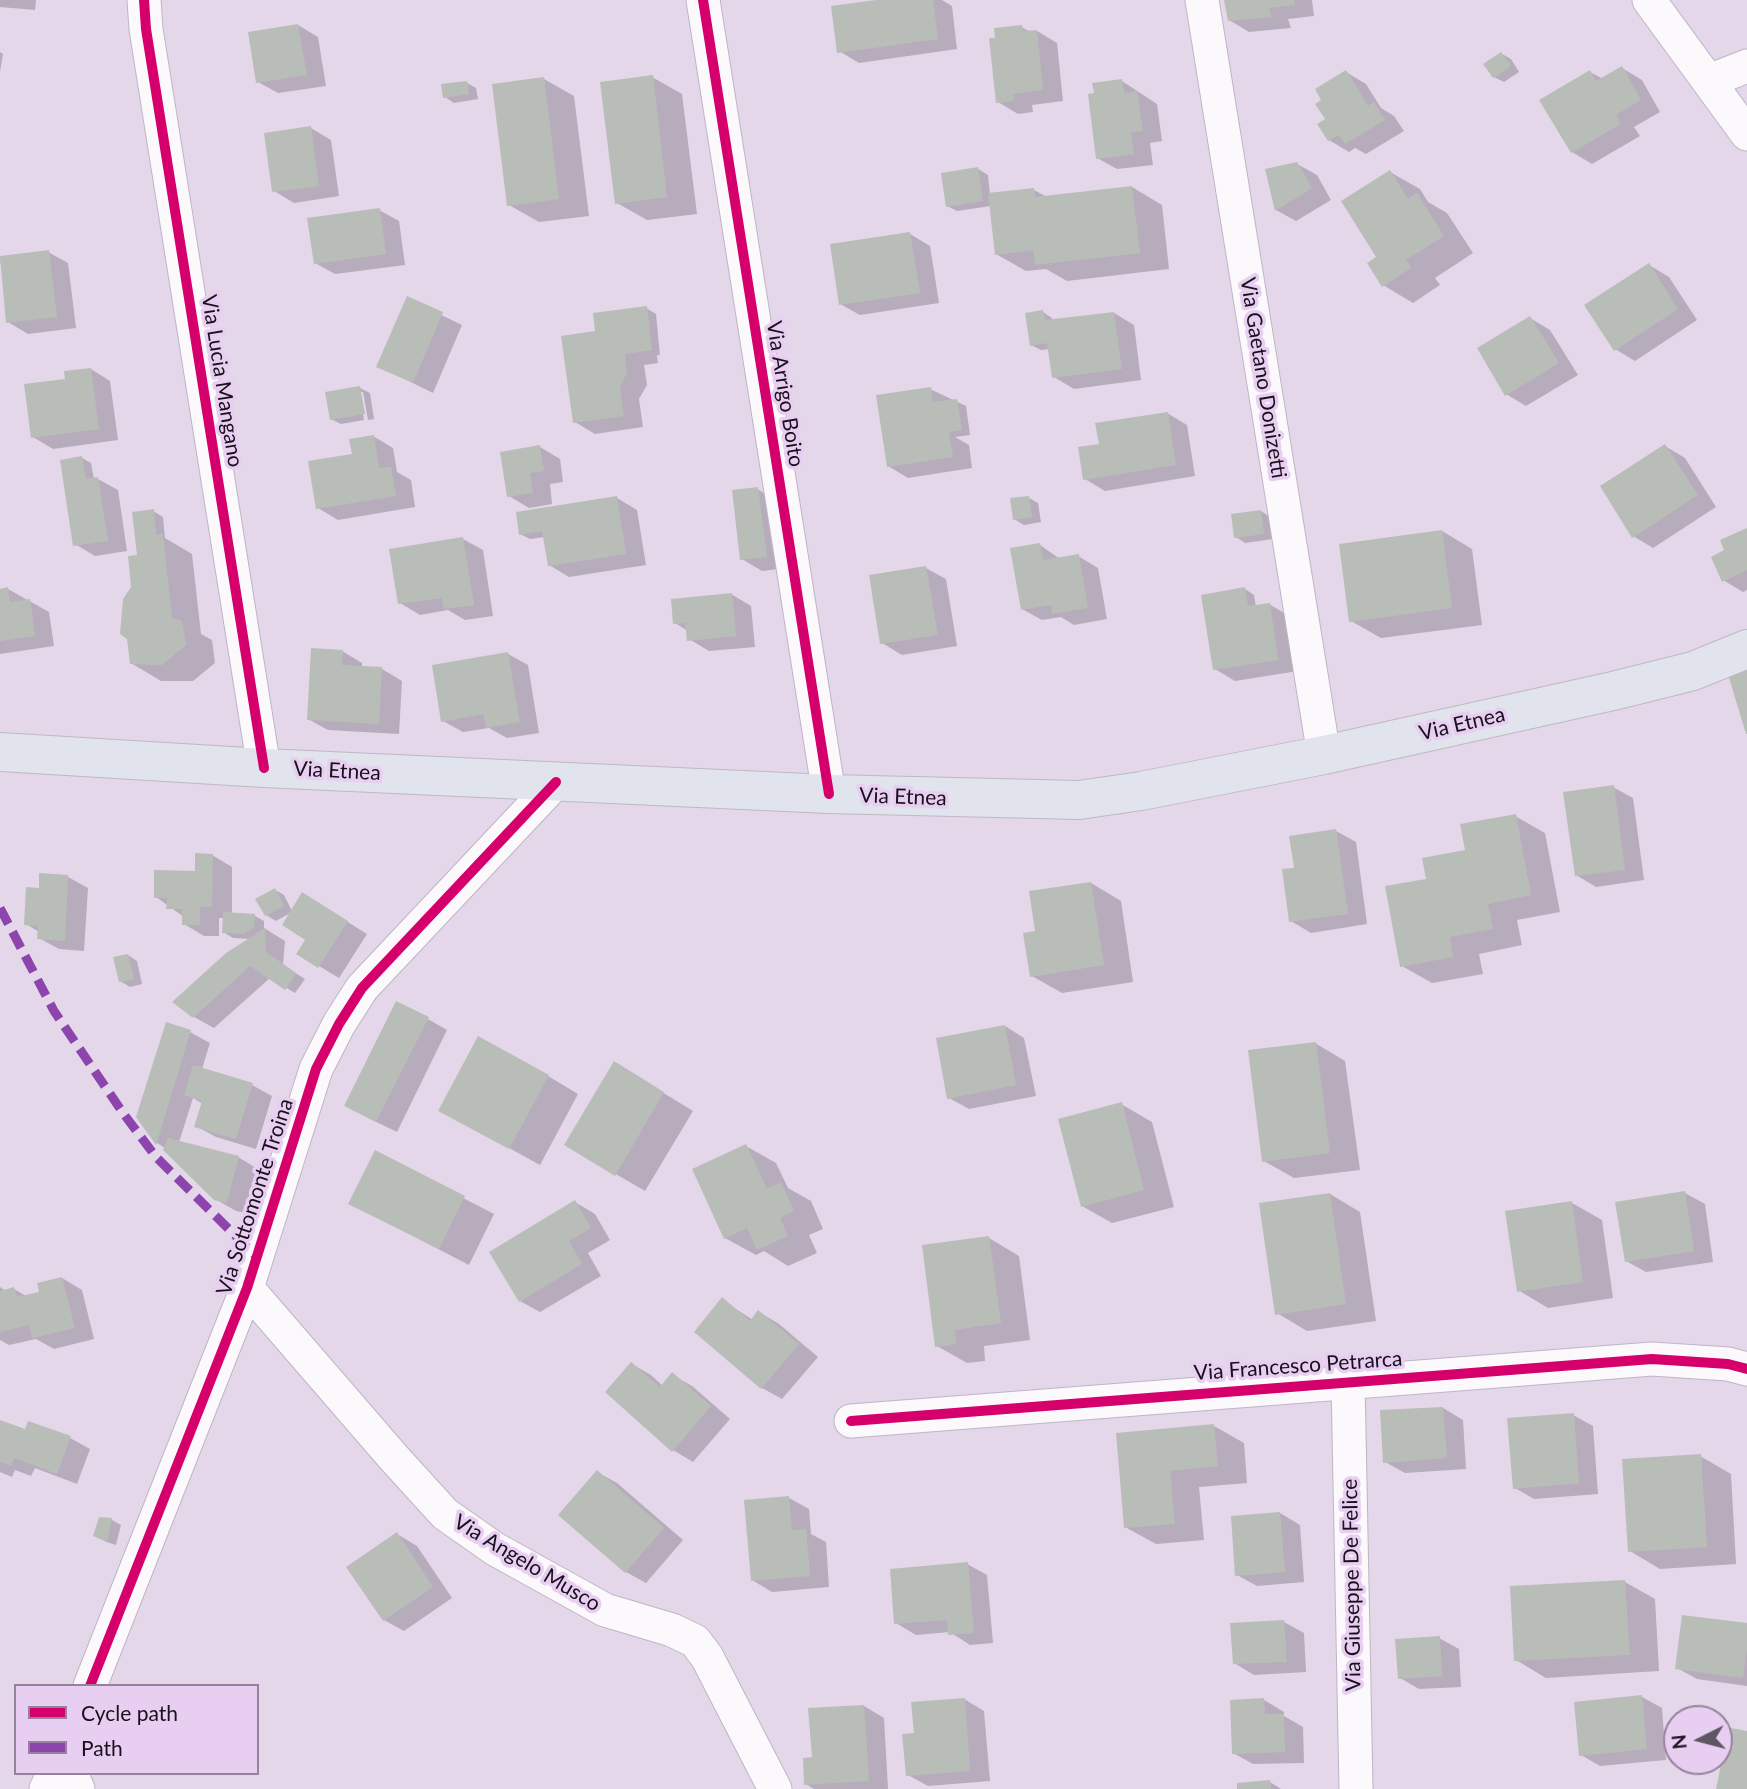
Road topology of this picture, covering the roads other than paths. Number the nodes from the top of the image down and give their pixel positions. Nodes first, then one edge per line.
1 (144, 0) edge
2 (703, 0) edge
3 (1202, 0) edge
4 (1650, 0) edge
5 (1747, 66) edge
6 (1709, 81) junction
7 (1747, 134) edge
8 (1747, 649) edge
9 (0, 752) edge
10 (1324, 755) junction
11 (264, 768) junction
12 (556, 782) junction
13 (829, 794) junction
14 (247, 1288) junction
15 (1747, 1369) edge
16 (1348, 1381) junction
17 (851, 1421) dead end
18 (91, 1684) edge
19 (775, 1789) edge
20 (1356, 1789) edge

1 - 11 street, Via Lucia Mangano
2 - 13 street, Via Arrigo Boito
3 - 10 street, Via Gaetano Donizetti
4 - 6 street
5 - 6 street
6 - 7 street
8 - 10 main road, Via Etnea
9 - 11 main road, Via Etnea
10 - 13 main road, Via Etnea
11 - 12 main road, Via Etnea
12 - 13 main road, Via Etnea
12 - 14 street, Via Sottomonte Troina
14 - 18 street, Via Sottomonte Troina
14 - 19 street, Via Angelo Musco
15 - 16 street, Via Francesco Petrarca
16 - 17 street, Via Francesco Petrarca
16 - 20 street, Via Giuseppe De Felice

